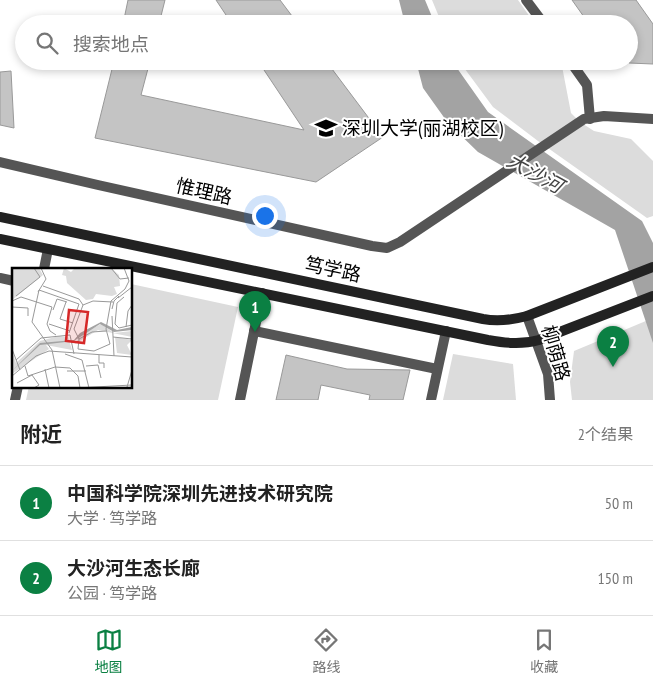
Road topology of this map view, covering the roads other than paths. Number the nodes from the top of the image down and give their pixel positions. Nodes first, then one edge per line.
1 (526, 0) edge
2 (537, 15) edge
3 (576, 70) edge
4 (587, 119) junction
5 (653, 119) edge
6 (0, 162) edge
7 (0, 217) edge
8 (0, 239) edge
9 (48, 249) junction
10 (653, 267) edge
11 (44, 268) edge
12 (262, 293) junction
13 (653, 296) edge
14 (527, 316) junction
15 (254, 331) junction
16 (446, 331) junction
17 (536, 340) junction
18 (437, 369) junction
19 (240, 400) edge
20 (431, 400) edge
21 (550, 400) edge

1 - 2 street
3 - 4 street
4 - 5 street
4 - 6 street, 惟理路
7 - 14 street, 笃学路
8 - 9 street, 笃学路
9 - 11 street
9 - 12 street, 笃学路
10 - 14 street, 笃学路
12 - 15 street
12 - 16 street, 笃学路
13 - 17 street, 笃学路
14 - 17 street, 柳荫路
15 - 18 street
15 - 19 street
16 - 17 street, 笃学路
16 - 18 street
17 - 21 street, 柳荫路
18 - 20 street

